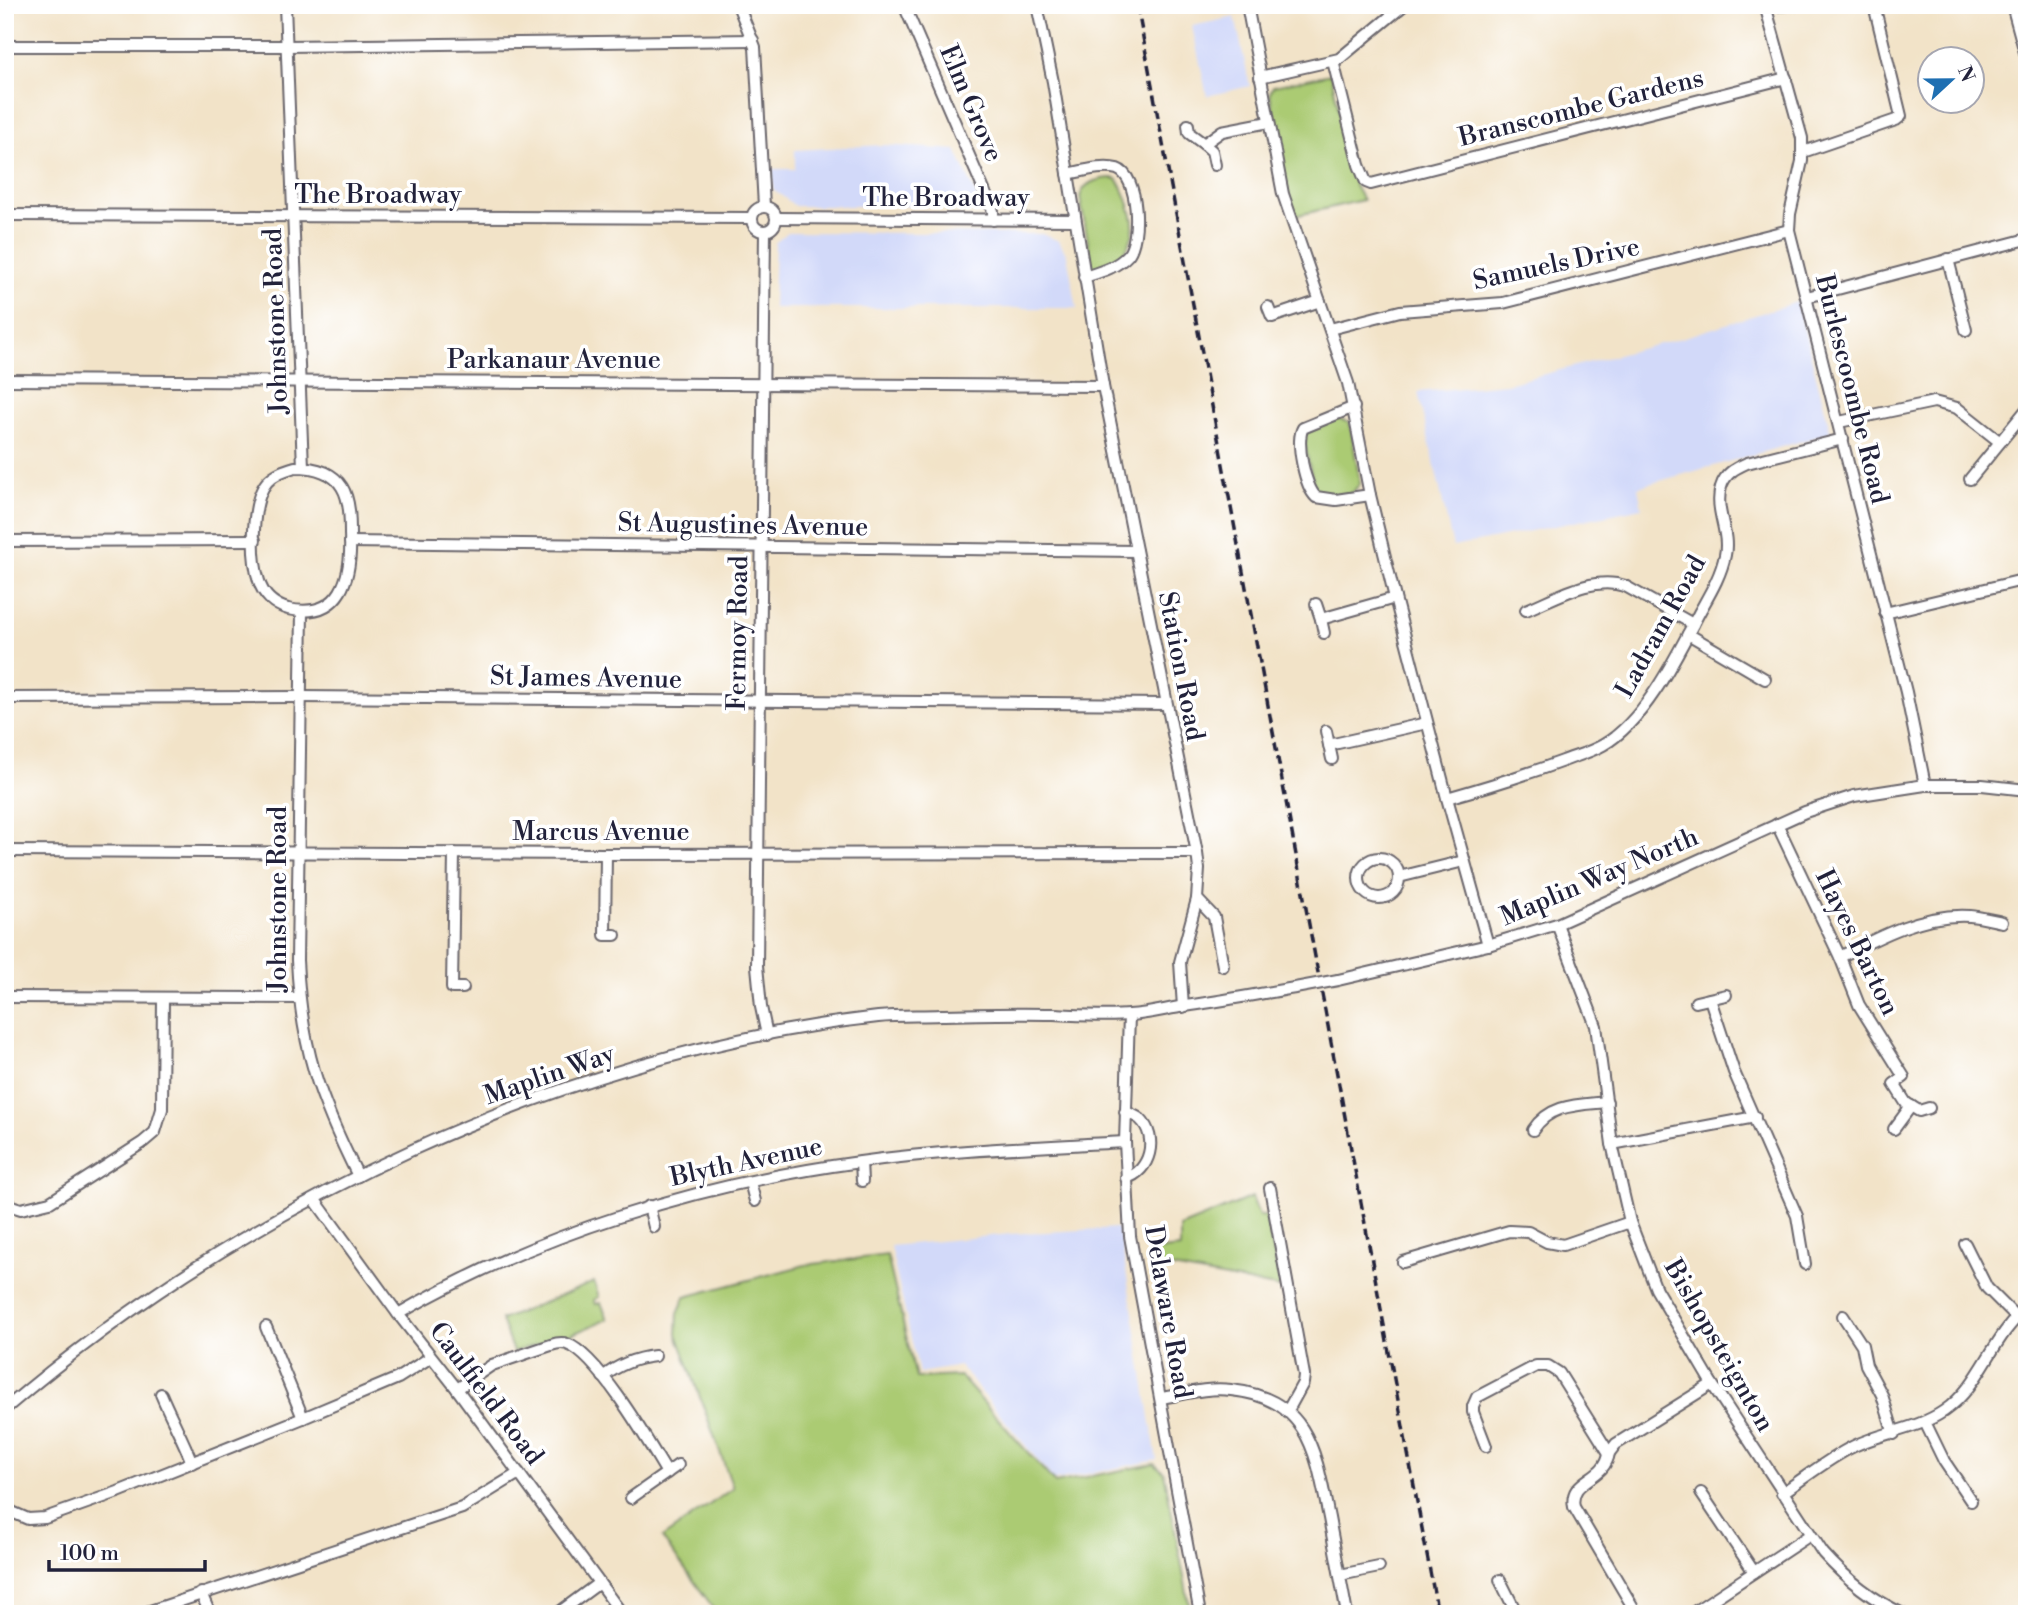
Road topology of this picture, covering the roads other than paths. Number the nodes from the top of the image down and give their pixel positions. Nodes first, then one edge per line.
1 (285, 5) edge
2 (738, 5) edge
3 (904, 5) edge
4 (1037, 5) edge
5 (1247, 5) edge
6 (1404, 5) edge
7 (1765, 5) edge
8 (1788, 5) edge
9 (1874, 5) edge
10 (2013, 10) edge
11 (2027, 13) edge
12 (753, 40) junction
13 (5, 46) edge
14 (287, 46) junction
15 (2027, 60) edge
16 (1333, 61) junction
17 (1260, 77) junction
18 (1786, 78) junction
19 (1269, 122) junction
20 (1188, 125) dead end
21 (1204, 144) junction
22 (1802, 152) junction
23 (1216, 165) dead end
24 (1068, 174) junction
25 (764, 206) junction
26 (5, 215) edge
27 (293, 217) junction
28 (752, 218) junction
29 (776, 218) junction
30 (993, 220) junction
31 (1074, 220) junction
32 (1790, 230) junction
33 (765, 231) junction
34 (2027, 239) edge
35 (1948, 259) junction
36 (1084, 277) junction
37 (1807, 297) junction
38 (1320, 301) junction
39 (1272, 317) dead end
40 (1330, 329) junction
41 (1966, 330) dead end
42 (5, 380) edge
43 (302, 381) junction
44 (763, 383) junction
45 (1103, 386) junction
46 (1354, 407) junction
47 (2026, 412) edge
48 (1839, 422) junction
49 (1843, 439) junction
50 (2000, 442) junction
51 (303, 467) junction
52 (1970, 479) dead end
53 (1370, 495) junction
54 (255, 540) junction
55 (5, 541) edge
56 (351, 542) junction
57 (761, 548) junction
58 (1136, 551) junction
59 (2027, 579) edge
60 (1395, 598) junction
61 (1316, 604) dead end
62 (1526, 610) dead end
63 (302, 611) junction
64 (1885, 613) junction
65 (1321, 619) junction
66 (1691, 629) junction
67 (1324, 633) dead end
68 (1765, 679) dead end
69 (300, 697) junction
70 (5, 698) edge
71 (759, 702) junction
72 (1166, 704) junction
73 (1427, 723) junction
74 (1326, 731) dead end
75 (1329, 746) junction
76 (1332, 759) dead end
77 (1925, 785) junction
78 (2027, 790) edge
79 (1447, 798) junction
80 (1777, 824) junction
81 (5, 851) edge
82 (300, 853) junction
83 (454, 853) junction
84 (758, 853) junction
85 (1197, 853) junction
86 (606, 854) junction
87 (1464, 861) junction
88 (1399, 877) dead end
89 (1197, 899) junction
90 (2003, 922) dead end
91 (1557, 924) junction
92 (593, 935) dead end
93 (1488, 945) junction
94 (1840, 957) junction
95 (1223, 966) dead end
96 (440, 988) dead end
97 (1726, 995) dead end
98 (5, 997) edge
99 (163, 998) junction
100 (299, 998) junction
101 (1710, 999) junction
102 (1696, 1002) dead end
103 (1183, 1007) junction
104 (1129, 1015) junction
105 (767, 1035) junction
106 (1607, 1102) junction
107 (1911, 1106) junction
108 (1929, 1108) dead end
109 (1125, 1112) junction
110 (1755, 1117) junction
111 (1894, 1129) dead end
112 (1532, 1130) dead end
113 (1125, 1142) junction
114 (1612, 1144) junction
115 (861, 1162) junction
116 (358, 1176) junction
117 (1126, 1178) junction
118 (750, 1181) junction
119 (863, 1181) dead end
120 (1270, 1188) dead end
121 (315, 1200) junction
122 (755, 1201) dead end
123 (5, 1204) edge
124 (649, 1206) junction
125 (1630, 1222) junction
126 (654, 1227) dead end
127 (1965, 1244) dead end
128 (1403, 1262) dead end
129 (1805, 1265) dead end
130 (2027, 1308) edge
131 (398, 1314) junction
132 (1843, 1316) dead end
133 (2016, 1317) junction
134 (266, 1326) dead end
135 (655, 1356) dead end
136 (431, 1357) junction
137 (603, 1377) junction
138 (1712, 1384) junction
139 (457, 1389) junction
140 (161, 1394) dead end
141 (1161, 1398) junction
142 (5, 1409) edge
143 (1287, 1412) junction
144 (303, 1418) junction
145 (1926, 1422) junction
146 (1894, 1434) junction
147 (1486, 1446) dead end
148 (1609, 1454) junction
149 (192, 1463) junction
150 (678, 1465) dead end
151 (667, 1473) junction
152 (519, 1474) junction
153 (1701, 1493) dead end
154 (1782, 1493) junction
155 (631, 1499) dead end
156 (1970, 1501) dead end
157 (5, 1505) edge
158 (1810, 1535) junction
159 (1379, 1567) dead end
160 (1754, 1573) junction
161 (1340, 1575) junction
162 (1500, 1580) dead end
163 (599, 1583) junction
164 (201, 1593) junction
165 (1693, 1613) edge
166 (141, 1614) edge
167 (210, 1614) edge
168 (557, 1614) edge
169 (622, 1614) edge
170 (1200, 1614) edge
171 (1347, 1614) edge
172 (1517, 1614) edge
173 (1637, 1614) edge
174 (1903, 1614) edge

1 - 14 street, Johnstone Road
2 - 12 street
3 - 30 street, Elm Grove
4 - 24 street, Station Road
5 - 17 street
6 - 16 street
7 - 8 street
7 - 18 street, Burlescoombe Road
9 - 22 street
10 - 11 street
10 - 15 street
12 - 14 street
12 - 25 street
13 - 14 street
14 - 27 street, Johnstone Road
16 - 17 street
16 - 18 street, Branscombe Gardens
17 - 19 street
18 - 22 street, Burlescoombe Road
19 - 21 street
19 - 38 street
20 - 21 street
21 - 23 street
22 - 32 street, Burlescoombe Road
24 - 31 street, Station Road
24 - 36 street
25 - 28 street
25 - 29 street
26 - 27 street, The Broadway
27 - 28 street, The Broadway
27 - 43 street, Johnstone Road
28 - 33 street
29 - 30 street, The Broadway
29 - 33 street
30 - 31 street, The Broadway
31 - 36 street, Station Road
32 - 37 street, Burlescoombe Road
32 - 40 street, Samuels Drive
33 - 44 street, Fermoy Road
34 - 35 street
35 - 37 street
35 - 41 street
36 - 45 street, Station Road
37 - 48 street, Burlescoombe Road
38 - 39 street
38 - 40 street
40 - 46 street
42 - 43 street, Parkanaur Avenue
43 - 44 street, Parkanaur Avenue
43 - 51 street, Johnstone Road
44 - 45 street, Parkanaur Avenue
44 - 57 street, Fermoy Road
45 - 58 street, Station Road
46 - 53 street
46 - 53 street
47 - 50 street
48 - 49 street, Burlescoombe Road
48 - 50 street
49 - 64 street, Burlescoombe Road
49 - 66 street, Ladram Road
50 - 52 street
51 - 54 street
51 - 56 street
53 - 60 street
54 - 55 street
54 - 63 street
56 - 57 street, St Augustines Avenue
56 - 63 street
57 - 58 street, St Augustines Avenue
57 - 71 street, Fermoy Road
58 - 72 street, Station Road
59 - 64 street
60 - 65 street
60 - 73 street
61 - 65 street
62 - 66 street
63 - 69 street, Johnstone Road
64 - 77 street, Burlescoombe Road
65 - 67 street
66 - 68 street
66 - 79 street, Ladram Road
69 - 70 street, St James Avenue
69 - 71 street, St James Avenue
69 - 82 street, Johnstone Road
71 - 72 street, St James Avenue
71 - 84 street, Fermoy Road
72 - 85 street, Station Road
73 - 75 street
73 - 79 street
74 - 75 street
75 - 76 street
77 - 78 street, Maplin Way North
77 - 80 street, Maplin Way North
79 - 87 street
80 - 91 street, Maplin Way North
80 - 94 street, Hayes Barton
81 - 82 street, Marcus Avenue
82 - 83 street, Marcus Avenue
82 - 100 street, Johnstone Road
83 - 86 street, Marcus Avenue
83 - 96 street
84 - 85 street, Marcus Avenue
84 - 86 street, Marcus Avenue
84 - 105 street, Fermoy Road
85 - 89 street, Station Road
86 - 92 street
87 - 88 street
87 - 93 street
89 - 95 street
89 - 103 street, Station Road
90 - 94 street
91 - 93 street, Maplin Way North
91 - 106 street, Bishopsteignton
93 - 103 street, Maplin Way North, bridge
94 - 107 street, Hayes Barton
97 - 101 street
98 - 99 street
99 - 100 street
99 - 123 street
100 - 116 street, Johnstone Road
101 - 102 street
101 - 110 street
103 - 104 street, Maplin Way
104 - 105 street, Maplin Way
104 - 109 street, Delaware Road
105 - 116 street, Maplin Way
106 - 112 street
106 - 114 street, Bishopsteignton
107 - 108 street
107 - 111 street
109 - 113 street, Delaware Road
109 - 117 street
110 - 114 street
110 - 129 street
113 - 115 street, Blyth Avenue
113 - 117 street, Delaware Road
114 - 125 street, Bishopsteignton
115 - 118 street, Blyth Avenue
115 - 119 street
116 - 121 street, Maplin Way
117 - 141 street, Delaware Road
118 - 122 street
118 - 124 street, Blyth Avenue
120 - 143 street
121 - 131 street, Caulfield Road
121 - 142 street, Maplin Way
124 - 126 street
124 - 131 street, Blyth Avenue
125 - 128 street
125 - 138 street, Bishopsteignton
127 - 133 street
130 - 133 street
131 - 136 street, Caulfield Road
132 - 146 street
133 - 145 street
134 - 144 street
135 - 137 street
136 - 139 street, Caulfield Road
136 - 144 street
137 - 139 street
137 - 151 street
138 - 148 street
138 - 154 street, Bishopsteignton
139 - 152 street, Caulfield Road
140 - 149 street
141 - 143 street
141 - 170 street, Delaware Road
143 - 161 street
144 - 149 street
145 - 146 street
145 - 156 street
146 - 154 street
147 - 148 street
148 - 173 street
149 - 157 street
150 - 151 street
151 - 155 street
152 - 163 street, Caulfield Road
152 - 164 street
153 - 160 street
154 - 158 street, Bishopsteignton
158 - 160 street
158 - 174 street, Bishopsteignton
159 - 161 street
160 - 165 street
161 - 171 street
162 - 172 street
163 - 168 street
163 - 169 street, Caulfield Road
164 - 166 street
164 - 167 street

